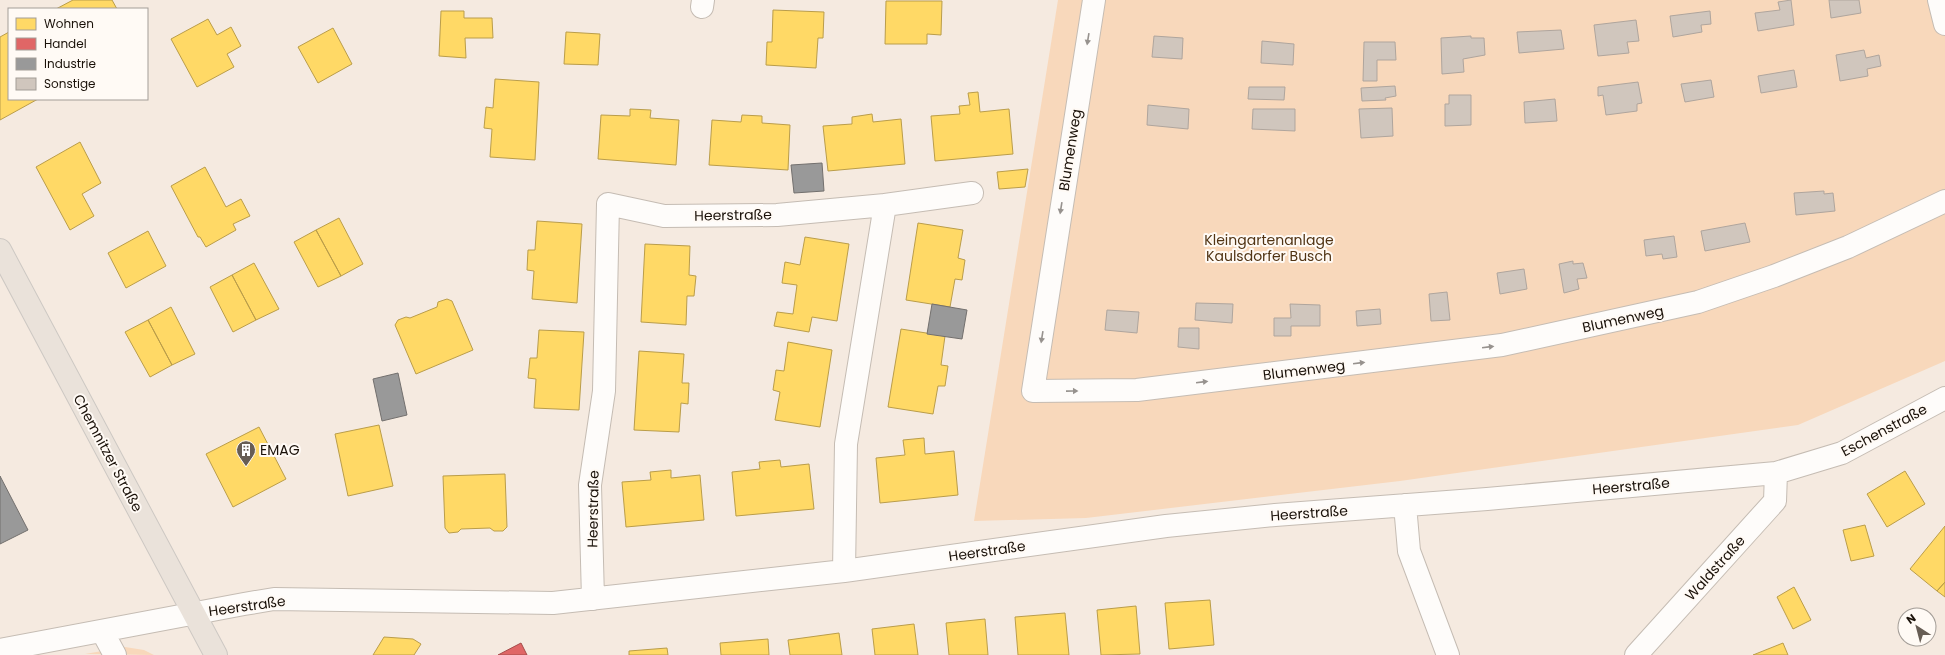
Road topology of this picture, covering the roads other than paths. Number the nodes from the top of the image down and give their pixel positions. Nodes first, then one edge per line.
1 (1094, 0) edge
2 (1939, 0) edge
3 (1945, 24) edge
4 (972, 193) dead end
5 (1945, 201) edge
6 (885, 205) junction
7 (0, 250) edge
8 (1945, 398) edge
9 (1776, 473) junction
10 (1405, 505) junction
11 (844, 571) junction
12 (593, 599) junction
13 (195, 613) junction
14 (102, 631) junction
15 (0, 650) edge
16 (115, 655) edge
17 (216, 655) edge
18 (1448, 655) edge
19 (1636, 655) edge

1 -> 5 street, Blumenweg
2 - 3 street
4 - 6 street
6 - 11 street
6 - 12 street, Heerstraße
7 - 13 main road, Chemnitzer Straße
8 - 9 street, Eschenstraße
9 - 10 street, Heerstraße
9 - 19 street, Waldstraße
10 - 11 street, Heerstraße
10 - 18 street
11 - 12 street, Heerstraße
12 - 13 street, Heerstraße
13 - 14 street, Heerstraße
13 - 17 main road, Chemnitzer Straße
14 - 15 street, Heerstraße
14 - 16 street

